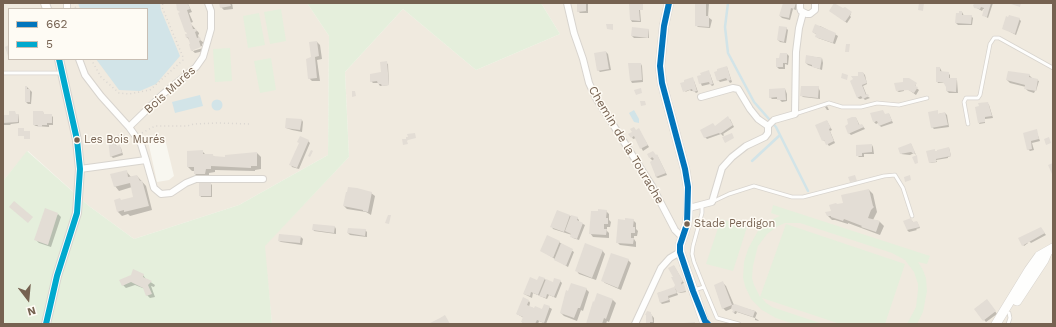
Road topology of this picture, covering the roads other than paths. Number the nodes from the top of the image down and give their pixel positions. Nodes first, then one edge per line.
1 (208, 3) edge
2 (567, 3) edge
3 (669, 3) edge
4 (800, 3) edge
5 (815, 3) edge
6 (804, 13) junction
7 (59, 60) edge
8 (79, 60) edge
9 (1053, 68) edge
10 (3, 73) edge
11 (62, 74) junction
12 (701, 97) dead end
13 (927, 98) dead end
14 (795, 114) junction
15 (770, 124) junction
16 (968, 124) dead end
17 (129, 127) junction
18 (146, 160) junction
19 (80, 169) junction
20 (263, 179) dead end
21 (712, 202) junction
22 (702, 204) junction
23 (689, 208) junction
24 (912, 216) dead end
25 (682, 237) junction
26 (680, 252) junction
27 (1050, 252) edge
28 (704, 287) junction
29 (693, 291) junction
30 (1009, 313) junction
31 (706, 323) edge
32 (46, 324) edge
33 (635, 324) edge
34 (739, 324) edge
35 (996, 324) edge
36 (1002, 324) edge
37 (1008, 324) edge

1 - 17 street, Bois Murés
2 - 25 street, Chemin de la Tourache
3 - 23 main road
4 - 6 street
5 - 6 street
6 - 14 street
7 - 11 street
8 - 17 street
9 - 16 lane
10 - 11 lane
11 - 19 street
12 - 15 street
13 - 14 lane
14 - 15 street
15 - 21 street
17 - 18 street
18 - 19 street
18 - 20 street
19 - 32 street
21 - 22 street
21 - 24 lane
22 - 23 street
22 - 28 lane
23 - 25 main road
25 - 26 main road
26 - 29 main road
26 - 33 street
27 - 30 main road
27 - 35 main road
28 - 29 lane
28 - 34 lane
29 - 31 main road
30 - 36 main road
30 - 37 lane

